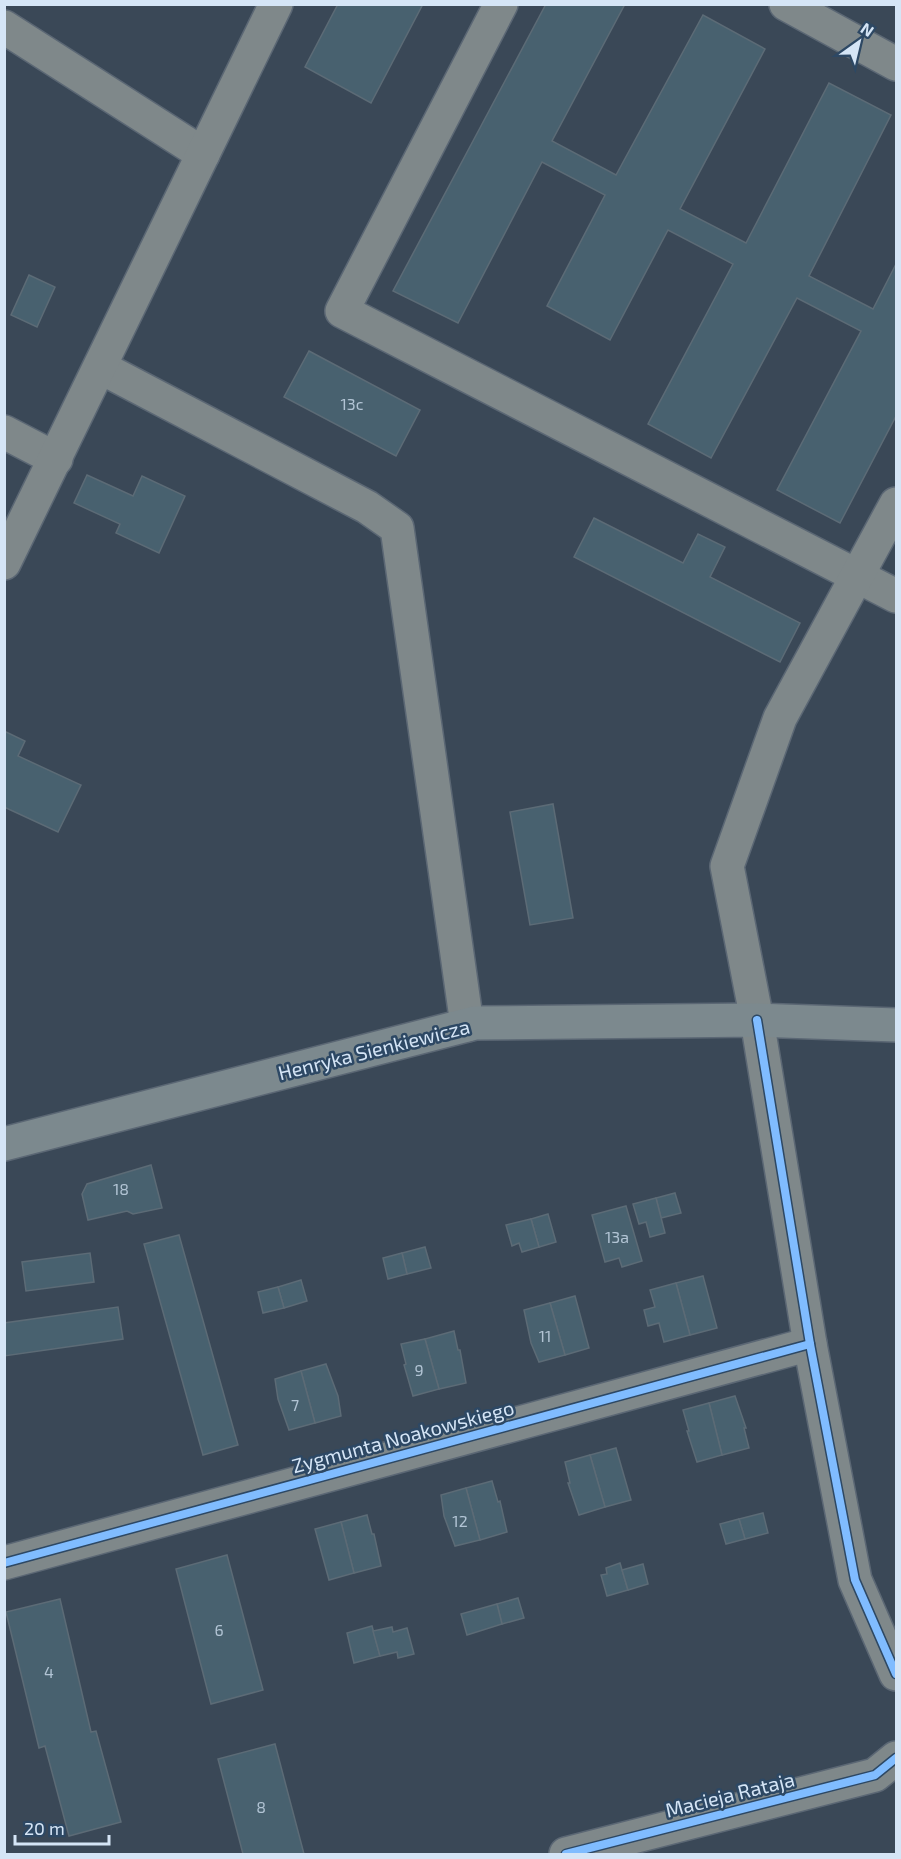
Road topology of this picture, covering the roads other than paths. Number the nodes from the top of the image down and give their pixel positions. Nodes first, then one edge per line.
1 (276, 4) edge
2 (501, 4) edge
3 (786, 4) edge
4 (4, 27) edge
5 (897, 64) edge
6 (204, 154) junction
7 (100, 368) junction
8 (4, 432) edge
9 (56, 459) junction
10 (897, 504) edge
11 (4, 563) edge
12 (857, 576) junction
13 (897, 596) edge
14 (757, 1020) junction
15 (467, 1025) junction
16 (897, 1025) edge
17 (4, 1144) edge
18 (810, 1344) junction
19 (4, 1563) edge
20 (897, 1674) edge
21 (897, 1758) edge
22 (566, 1854) edge

1 - 6 street
2 - 12 street
3 - 5 street
4 - 6 street
6 - 7 street
7 - 9 street
7 - 15 street
8 - 9 street
9 - 11 street
10 - 12 street
12 - 13 street
12 - 14 street
14 - 15 main road, Henryka Sienkiewicza
14 - 16 main road, Henryka Sienkiewicza
14 - 18 street
15 - 17 main road, Henryka Sienkiewicza
18 - 19 street, Zygmunta Noakowskiego
18 - 20 street
21 - 22 street, Macieja Rataja

